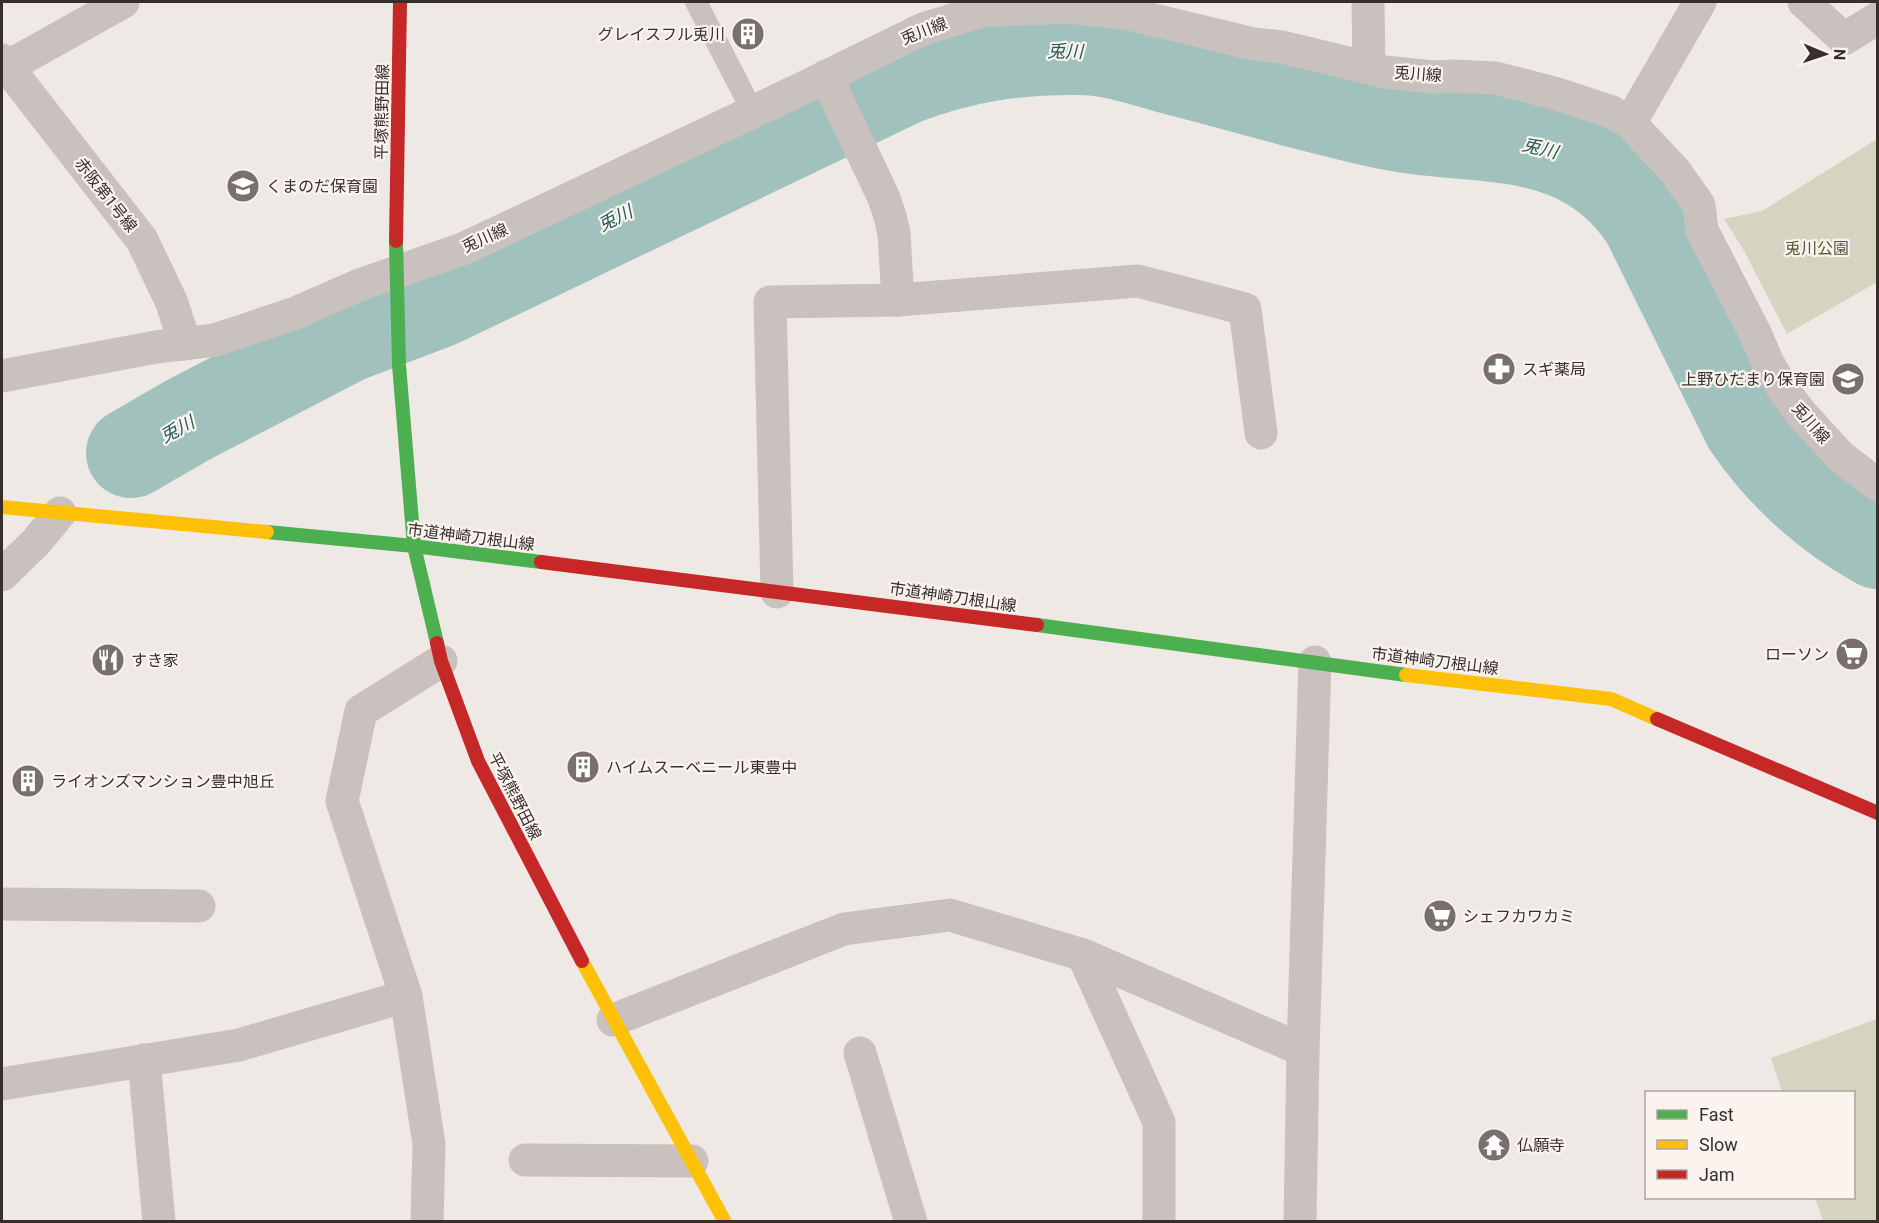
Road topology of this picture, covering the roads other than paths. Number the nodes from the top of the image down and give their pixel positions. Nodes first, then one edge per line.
1 (123, 2) edge
2 (400, 2) edge
3 (696, 2) edge
4 (1368, 2) edge
5 (1700, 2) edge
6 (1804, 2) edge
7 (1091, 5) edge
8 (1878, 18) edge
9 (4, 63) edge
10 (1369, 68) junction
11 (831, 85) junction
12 (753, 112) junction
13 (1630, 123) junction
14 (396, 284) junction
15 (898, 300) junction
16 (185, 344) junction
17 (2, 376) edge
18 (1261, 433) dead end
19 (1878, 485) edge
20 (2, 507) edge
21 (60, 513) junction
22 (414, 546) junction
23 (2, 575) edge
24 (777, 592) junction
25 (441, 661) junction
26 (1315, 662) junction
27 (1878, 813) edge
28 (2, 904) edge
29 (199, 906) dead end
30 (1083, 955) junction
31 (406, 996) junction
32 (613, 1020) junction
33 (1303, 1050) junction
34 (860, 1053) dead end
35 (144, 1060) junction
36 (2, 1084) edge
37 (525, 1160) dead end
38 (692, 1161) junction
39 (159, 1221) edge
40 (427, 1221) edge
41 (725, 1221) edge
42 (911, 1221) edge
43 (1159, 1221) edge
44 (1300, 1221) edge

1 - 9 street
2 - 14 street, 平塚熊野田線
3 - 12 lane
4 - 10 street
5 - 13 street
6 - 8 street
7 - 10 street, 兎川線
7 - 11 street, 兎川線
9 - 16 street, 赤阪第1号線
10 - 13 street, 兎川線
11 - 12 street, 兎川線
11 - 15 street
12 - 14 street, 兎川線
13 - 19 street, 兎川線
14 - 16 street, 兎川線
14 - 22 street, 平塚熊野田線
15 - 18 street
15 - 24 street
16 - 17 street, 兎川線
20 - 21 street, 市道神崎刀根山線
21 - 22 street, 市道神崎刀根山線
21 - 23 street
22 - 24 street, 市道神崎刀根山線
22 - 25 street, 平塚熊野田線
24 - 26 street, 市道神崎刀根山線
25 - 31 street
25 - 32 street, 平塚熊野田線
26 - 27 street, 市道神崎刀根山線
26 - 33 street
28 - 29 street
30 - 32 street
30 - 33 street
30 - 43 street
31 - 35 street
31 - 40 street
32 - 38 street, 平塚熊野田線
33 - 44 street
34 - 42 street
35 - 36 street
35 - 39 street
37 - 38 street
38 - 41 street, 平塚熊野田線

